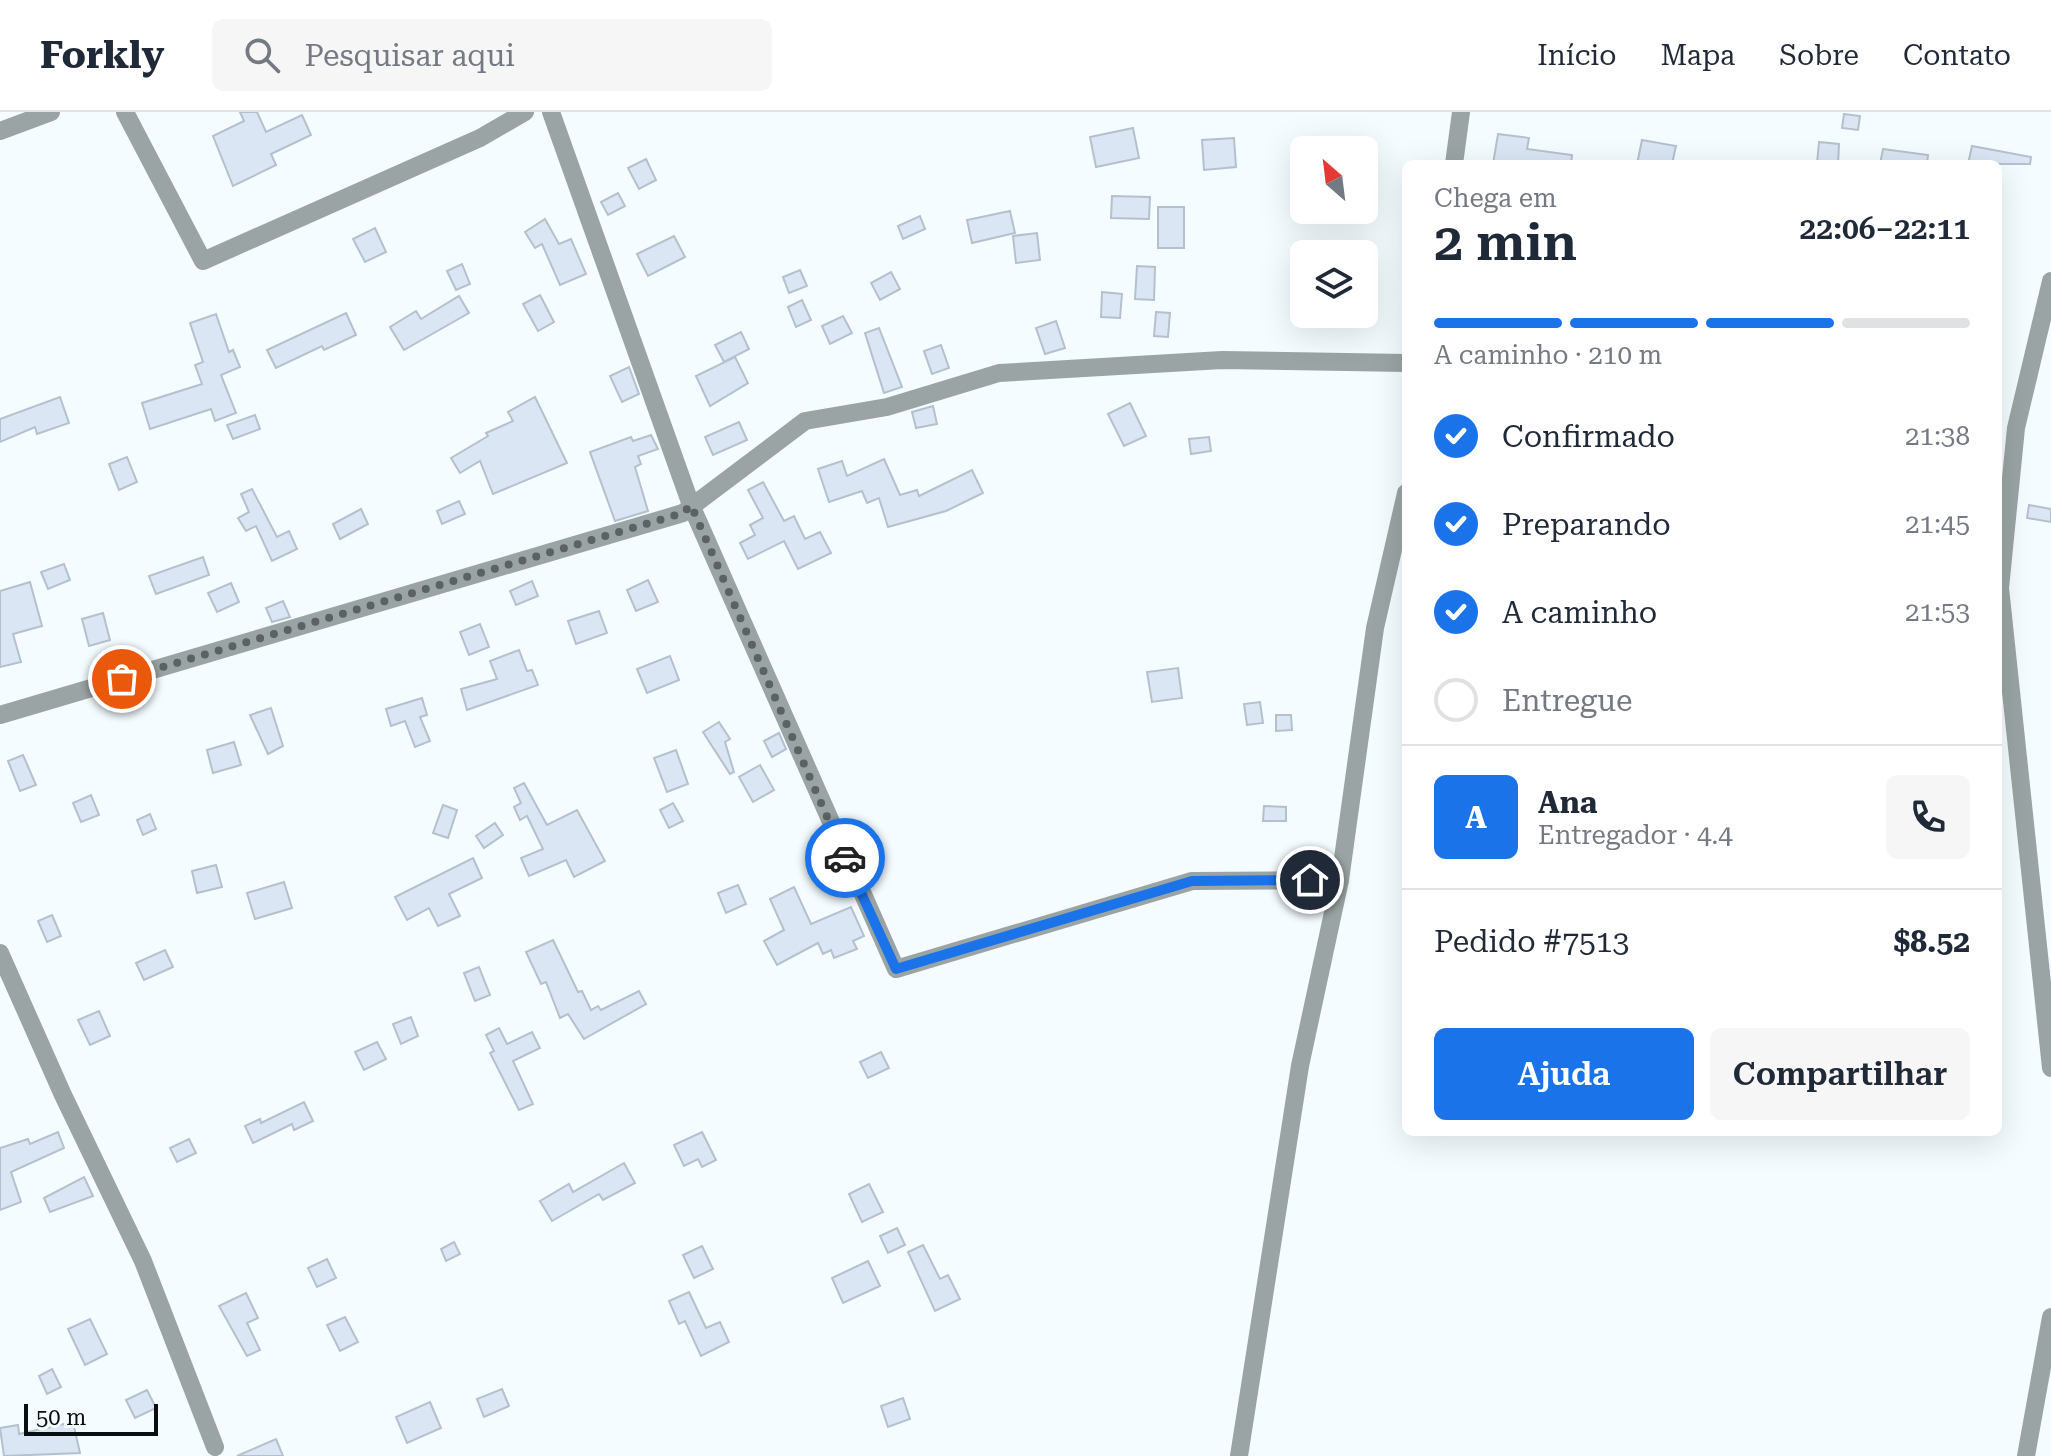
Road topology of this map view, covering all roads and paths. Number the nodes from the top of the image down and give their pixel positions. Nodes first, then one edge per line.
1 (51, 112) edge
2 (125, 112) edge
3 (525, 112) edge
4 (551, 112) edge
5 (1461, 112) edge
6 (0, 131) edge
7 (1455, 160) edge
8 (2051, 281) edge
9 (1402, 363) edge
10 (691, 505) junction
11 (1402, 510) edge
12 (2002, 568) edge
13 (2002, 602) edge
14 (0, 715) edge
15 (1340, 880) junction
16 (2043, 893) edge
17 (0, 953) edge
18 (2051, 1068) edge
19 (2051, 1317) edge
20 (215, 1447) dead end
21 (1239, 1456) edge
22 (2026, 1456) edge

1 - 6 street
2 - 3 street
4 - 10 street
5 - 7 street
8 - 12 street
9 - 10 street
10 - 14 street
10 - 15 street
11 - 15 street
13 - 16 street
15 - 21 street
16 - 18 street
17 - 20 street
19 - 22 street

